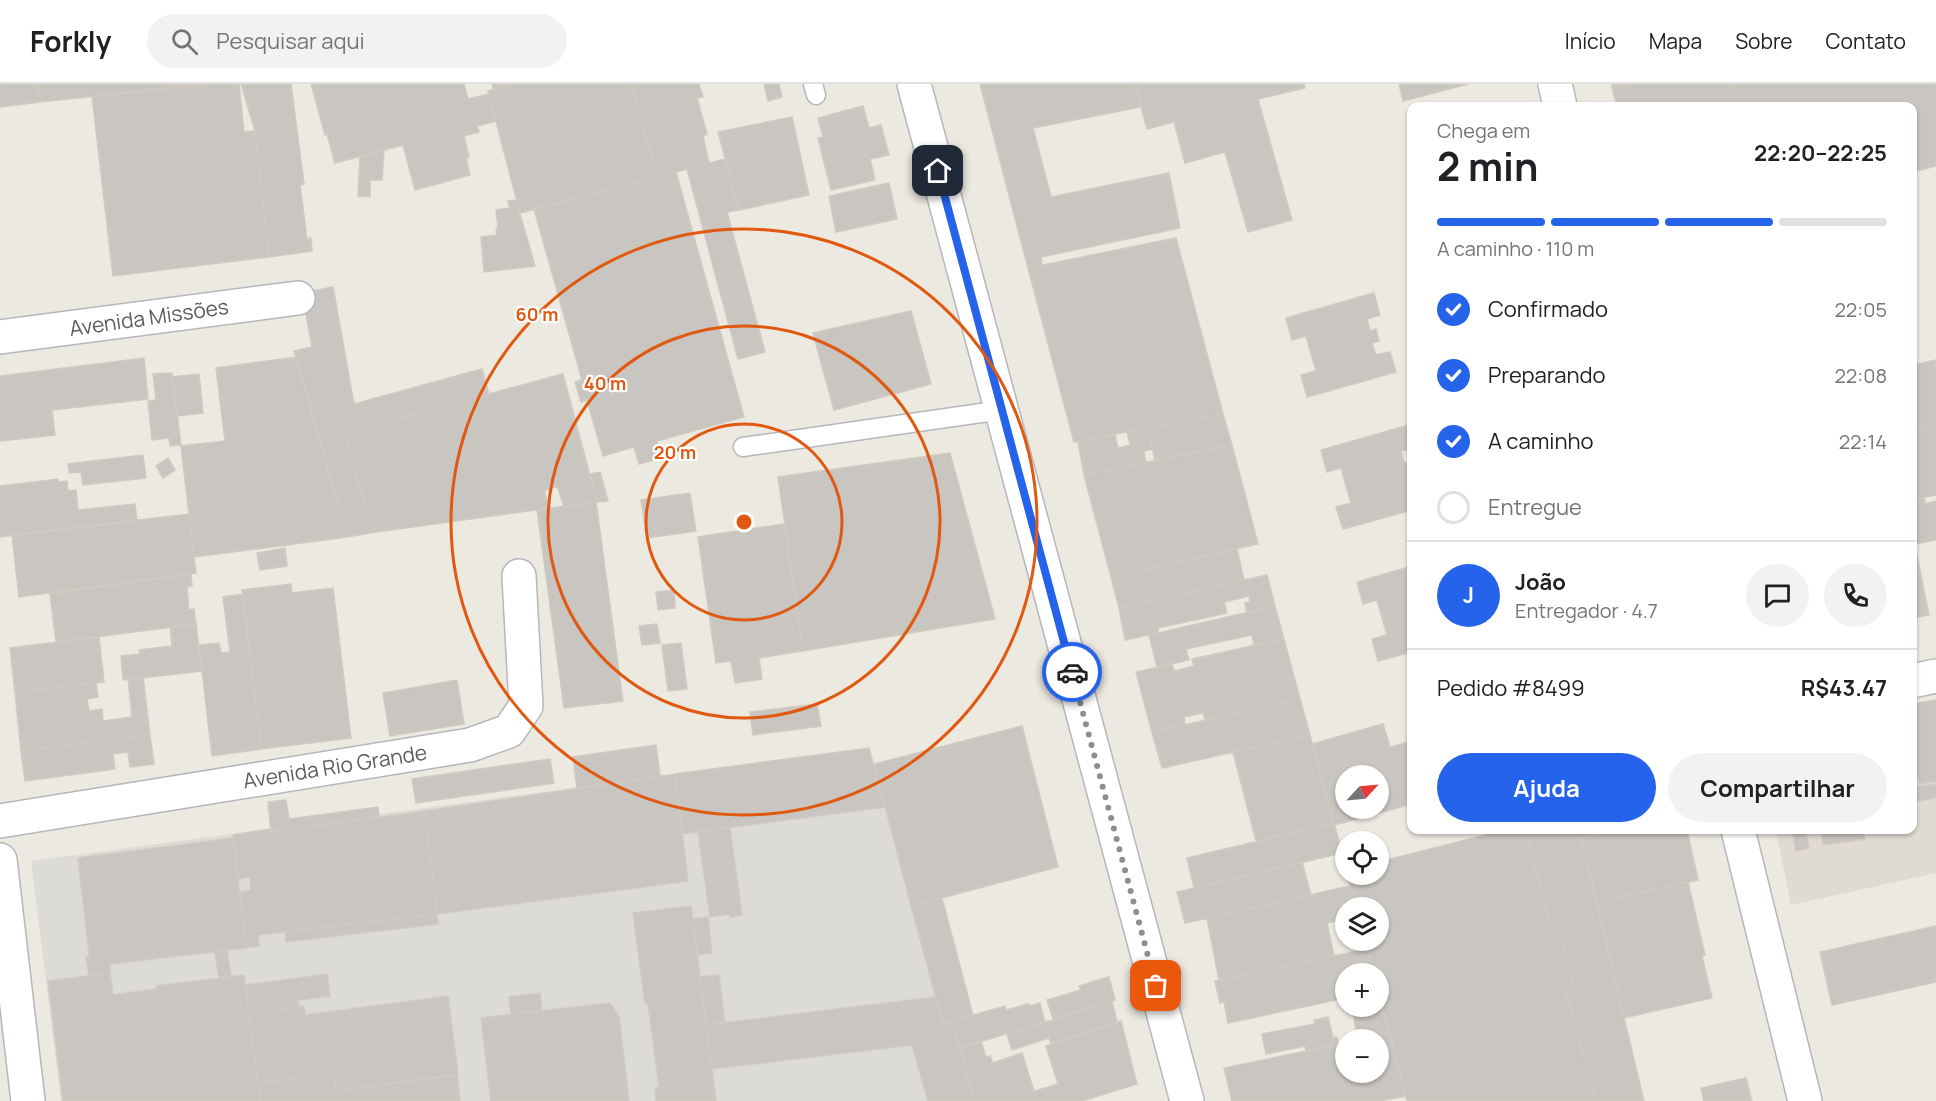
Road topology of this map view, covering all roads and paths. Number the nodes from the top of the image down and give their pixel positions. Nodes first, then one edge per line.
1 (914, 84) edge
2 (1555, 84) edge
3 (1559, 102) edge
4 (298, 298) dead end
5 (0, 338) edge
6 (1002, 410) junction
7 (743, 447) dead end
8 (519, 576) dead end
9 (1936, 676) edge
10 (1917, 680) edge
11 (0, 821) edge
12 (1739, 834) edge
13 (0, 860) edge
14 (28, 1101) edge
15 (1187, 1101) edge
16 (1804, 1101) edge

1 - 6 street
2 - 3 street
4 - 5 street, Avenida Missões
6 - 7 lane
6 - 15 street
8 - 11 street, Avenida Rio Grande
9 - 10 street
12 - 16 street
13 - 14 street

